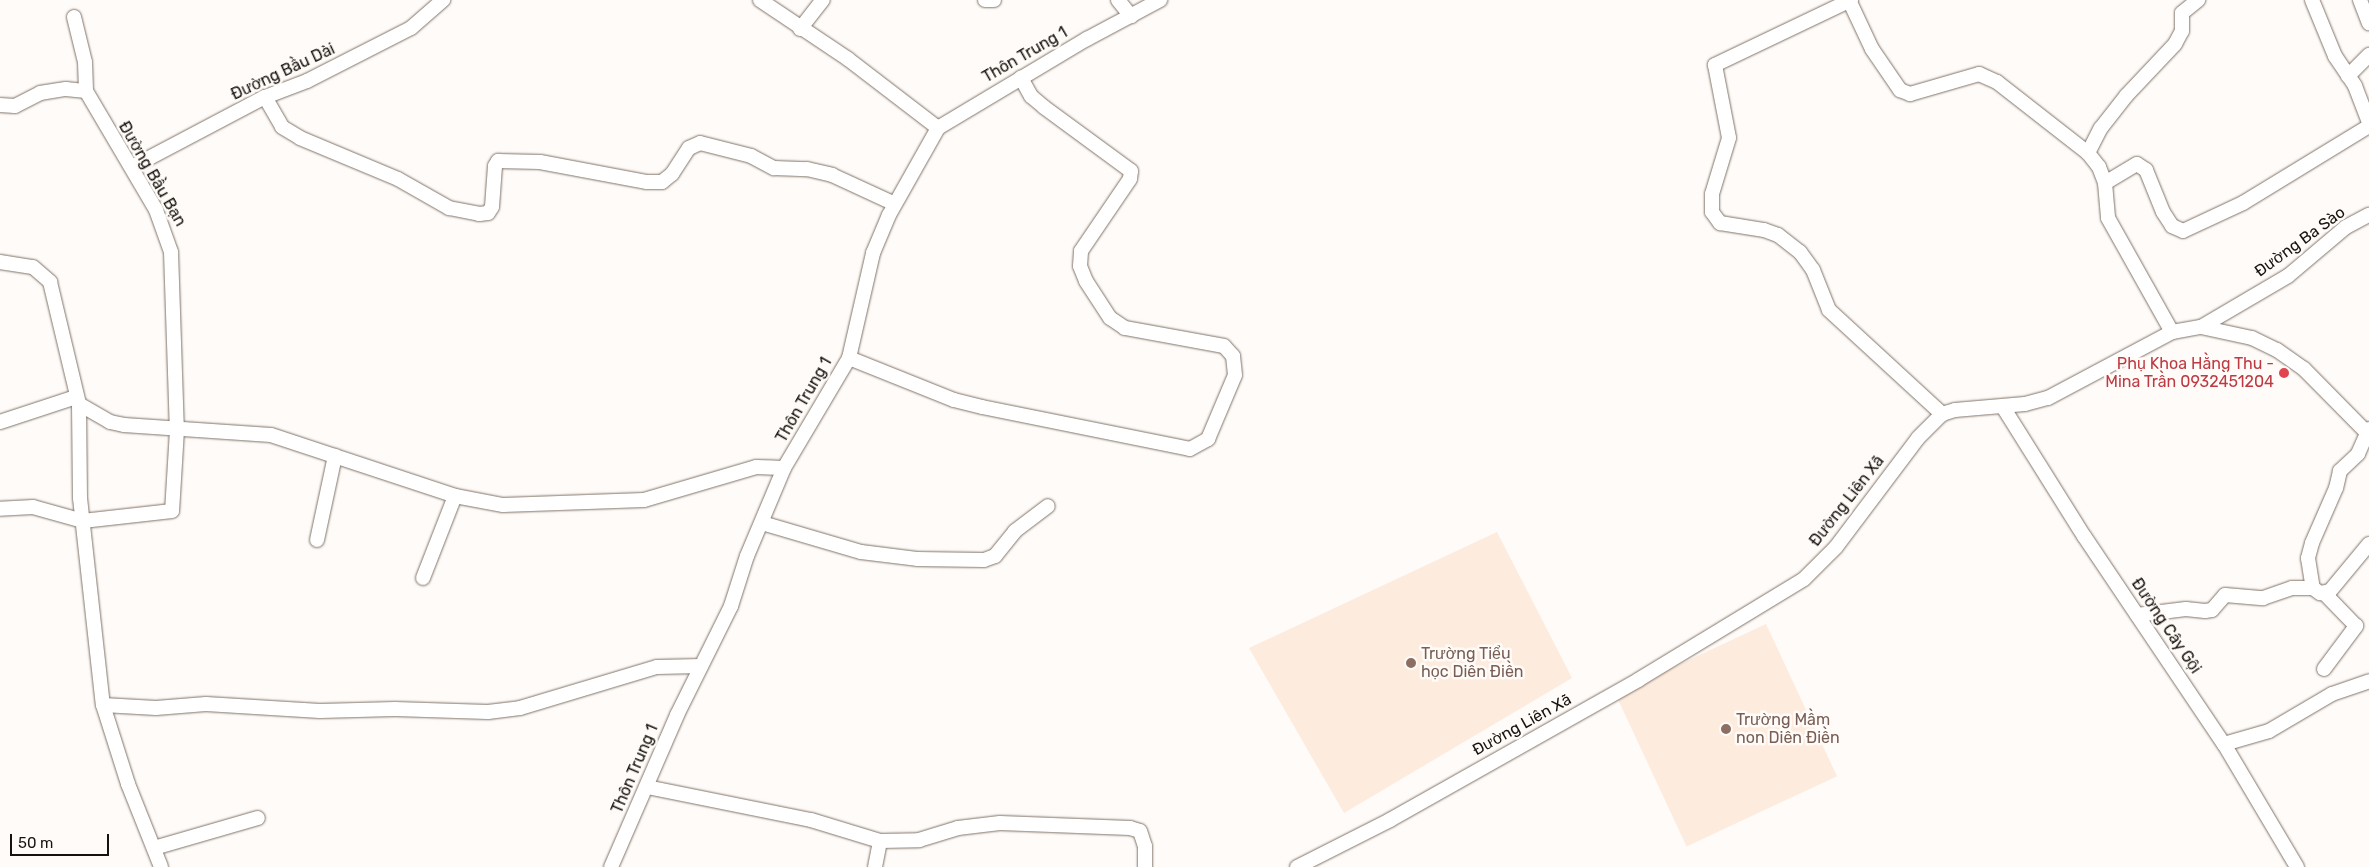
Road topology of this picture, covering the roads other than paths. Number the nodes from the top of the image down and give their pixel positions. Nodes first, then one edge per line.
1 (443, 0) edge
2 (760, 0) edge
3 (823, 0) edge
4 (984, 0) edge
5 (994, 0) edge
6 (1118, 0) edge
7 (1160, 0) edge
8 (1850, 0) edge
9 (2198, 0) edge
10 (2312, 0) edge
11 (2360, 0) edge
12 (1131, 16) junction
13 (74, 17) dead end
14 (2369, 23) edge
15 (800, 29) junction
16 (2369, 56) edge
17 (2348, 76) junction
18 (1021, 78) junction
19 (86, 91) junction
20 (265, 97) junction
21 (0, 106) edge
22 (2369, 124) edge
23 (938, 128) junction
24 (2088, 153) junction
25 (132, 167) junction
26 (2106, 183) junction
27 (895, 204) junction
28 (2369, 215) edge
29 (0, 262) edge
30 (2200, 327) junction
31 (2172, 332) junction
32 (849, 358) junction
33 (78, 400) junction
34 (2003, 407) junction
35 (1942, 414) junction
36 (0, 422) edge
37 (177, 430) junction
38 (2368, 432) edge
39 (335, 456) junction
40 (784, 468) junction
41 (455, 496) junction
42 (1048, 506) dead end
43 (0, 509) edge
44 (83, 521) junction
45 (762, 522) junction
46 (317, 540) dead end
47 (2369, 544) edge
48 (423, 578) dead end
49 (2319, 591) junction
50 (2137, 615) junction
51 (701, 666) junction
52 (2324, 669) dead end
53 (2369, 681) edge
54 (103, 705) junction
55 (2224, 744) junction
56 (647, 788) junction
57 (258, 818) dead end
58 (880, 841) junction
59 (154, 848) junction
60 (161, 867) edge
61 (610, 867) edge
62 (874, 867) edge
63 (1145, 867) edge
64 (1297, 867) edge
65 (2298, 867) edge

1 - 20 street, Đường Bầu Dài
2 - 15 street
3 - 15 street
4 - 5 street
6 - 12 street
7 - 12 street, Thôn Trung 1
8 - 24 street
8 - 35 street
9 - 24 street
10 - 17 street
11 - 14 street
12 - 18 street, Thôn Trung 1
13 - 19 street
15 - 23 street
16 - 17 street
17 - 22 street
18 - 23 street, Thôn Trung 1
18 - 32 street
19 - 21 street
19 - 25 street, Đường Bầu Bạn
20 - 25 street, Đường Bầu Dài
20 - 27 street
22 - 26 street
23 - 27 street, Thôn Trung 1
24 - 26 street
25 - 37 street, Đường Bầu Bạn
26 - 31 street
27 - 32 street, Thôn Trung 1
28 - 30 street, Đường Ba Sào
29 - 33 street
30 - 31 street
30 - 38 street
31 - 34 street
32 - 40 street, Thôn Trung 1
33 - 36 street
33 - 37 street
33 - 44 street
34 - 35 street
34 - 50 street, Đường Cây Gội
35 - 64 street, Đường Liên Xã
37 - 39 street
37 - 44 street, Đường Bầu Bạn
38 - 49 street
39 - 41 street
39 - 46 street
40 - 41 street
40 - 45 street, Thôn Trung 1
41 - 48 street
42 - 45 street
43 - 44 street
44 - 54 street
45 - 51 street, Thôn Trung 1
47 - 49 street
49 - 50 street
49 - 52 street
50 - 55 street, Đường Cây Gội
51 - 54 street
51 - 56 street, Thôn Trung 1
53 - 55 street
54 - 59 street
55 - 65 street, Đường Cây Gội
56 - 58 street
56 - 61 street, Thôn Trung 1
57 - 59 street
58 - 62 street
58 - 63 street
59 - 60 street

